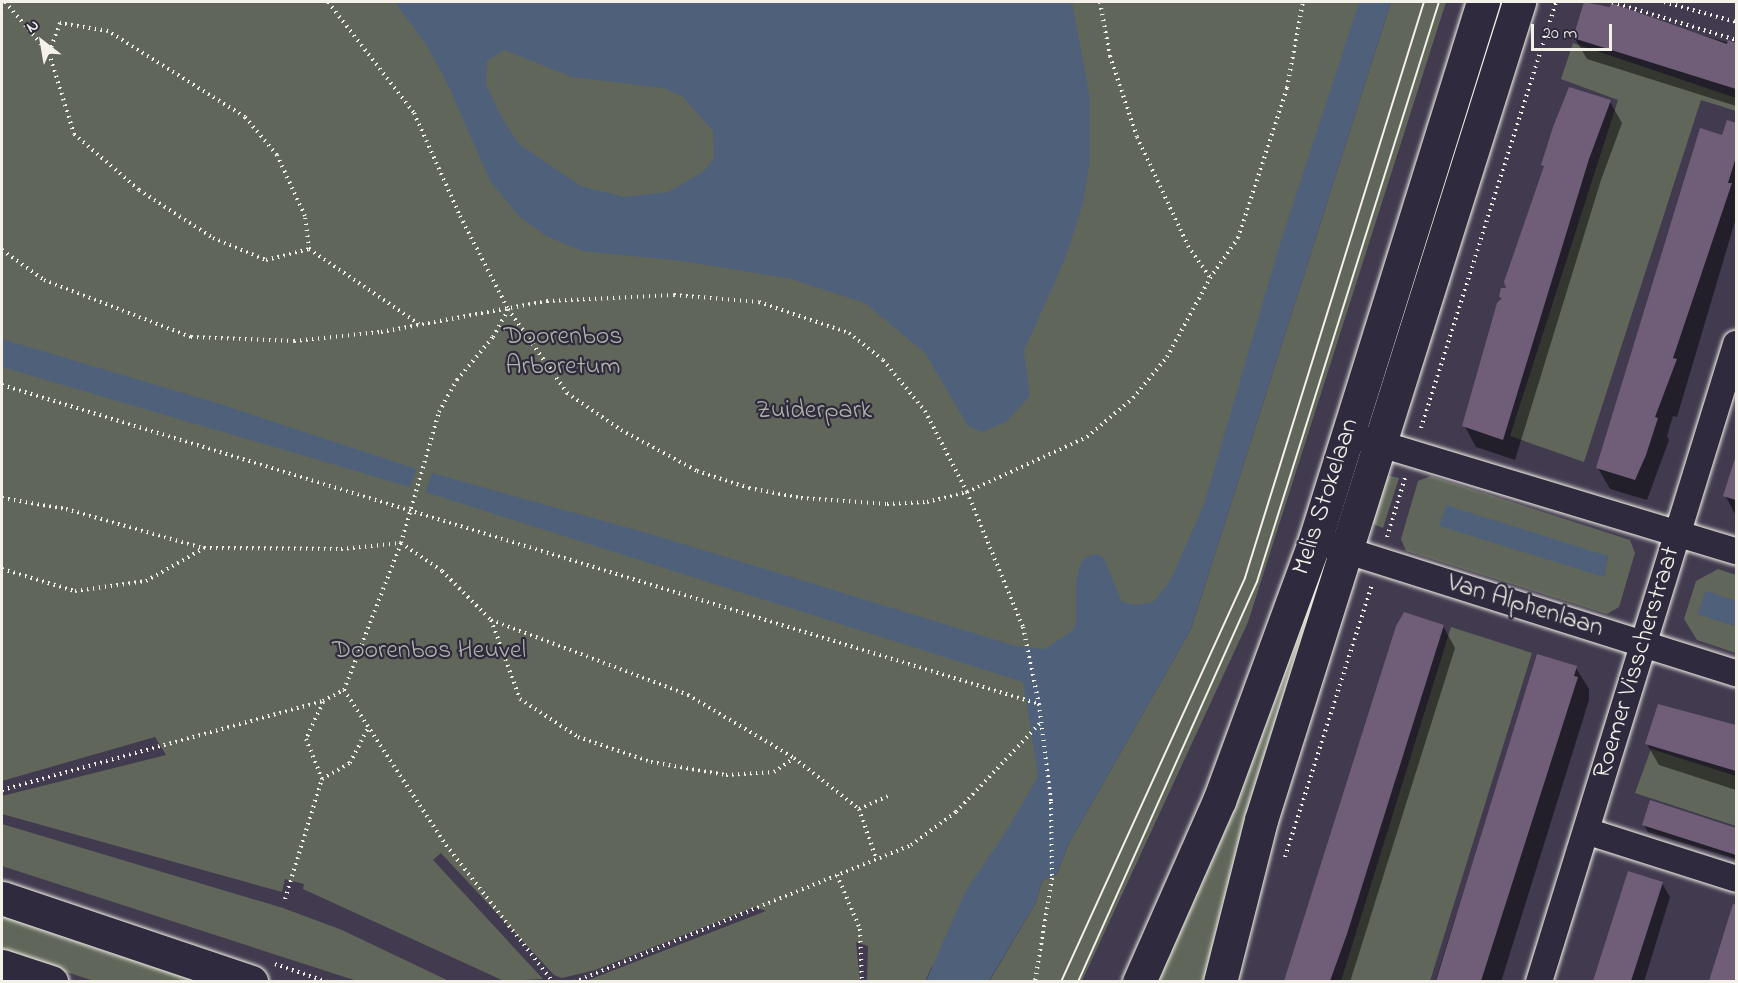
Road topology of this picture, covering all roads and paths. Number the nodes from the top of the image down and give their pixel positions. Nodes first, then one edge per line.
1 (5, 2) edge
2 (328, 2) edge
3 (1100, 2) edge
4 (1303, 2) edge
5 (1483, 2) edge
6 (1519, 2) edge
7 (1556, 2) edge
8 (1612, 2) edge
9 (1664, 2) edge
10 (1737, 22) edge
11 (1737, 40) edge
12 (49, 53) junction
13 (309, 249) junction
14 (2, 250) edge
15 (1210, 278) junction
16 (508, 309) junction
17 (419, 324) junction
18 (1737, 344) edge
19 (1732, 372) edge
20 (2, 384) edge
21 (1349, 434) junction
22 (1382, 444) junction
23 (1413, 453) junction
24 (968, 492) junction
25 (2, 498) edge
26 (413, 508) junction
27 (1678, 532) junction
28 (1315, 540) junction
29 (401, 543) junction
30 (204, 549) junction
31 (1348, 551) junction
32 (1737, 551) edge
33 (1379, 561) junction
34 (2, 569) edge
35 (491, 620) junction
36 (1644, 644) junction
37 (1737, 673) edge
38 (344, 690) junction
39 (323, 701) junction
40 (1039, 704) junction
41 (1041, 722) junction
42 (369, 726) junction
43 (794, 758) junction
44 (322, 779) junction
45 (2, 789) edge
46 (891, 795) dead end
47 (859, 809) junction
48 (1586, 831) junction
49 (876, 858) junction
50 (1282, 868) dead end
51 (837, 875) junction
52 (1737, 879) edge
53 (2, 898) edge
54 (285, 899) dead end
55 (2, 966) edge
56 (51, 981) edge
57 (251, 981) edge
58 (553, 981) edge
59 (574, 981) edge
60 (862, 981) edge
61 (1035, 981) edge
62 (1139, 981) edge
63 (1220, 981) edge
64 (1539, 981) edge

1 - 12 path
2 - 16 path
3 - 15 path
4 - 15 path
5 - 21 street, Melis Stokelaan
6 - 22 street, Melis Stokelaan
7 - 23 path
8 - 11 path
9 - 10 path
12 - 13 path
12 - 13 path
13 - 17 path
14 - 17 path
15 - 24 path
16 - 17 path
16 - 24 path
16 - 24 path
16 - 26 path
18 - 19 street, Roemer Visscherstraat
19 - 27 street, Roemer Visscherstraat
20 - 26 path
21 - 22 street
21 - 28 street, Melis Stokelaan
22 - 23 street
22 - 31 street, Melis Stokelaan
23 - 27 street
23 - 33 path
24 - 40 path
25 - 30 path
26 - 29 path
26 - 40 path
27 - 32 street
27 - 36 street, Roemer Visscherstraat
28 - 31 street, Van Alphenlaan
28 - 62 street, Melis Stokelaan
29 - 30 path
29 - 35 path
29 - 38 path
30 - 34 path
31 - 33 street, Van Alphenlaan
31 - 63 street, Melis Stokelaan
33 - 36 street, Van Alphenlaan
33 - 50 path
35 - 43 path
35 - 43 path
36 - 37 street, Van Alphenlaan
36 - 48 street, Roemer Visscherstraat
38 - 39 path
38 - 42 path
39 - 44 path
39 - 45 path
40 - 41 path
41 - 49 path
41 - 61 path
42 - 44 path
42 - 58 path
43 - 47 path
44 - 54 path
46 - 47 path
47 - 49 path
48 - 52 street
48 - 64 street, Roemer Visscherstraat
49 - 51 path
51 - 59 path
51 - 60 path
53 - 57 street
55 - 56 street

